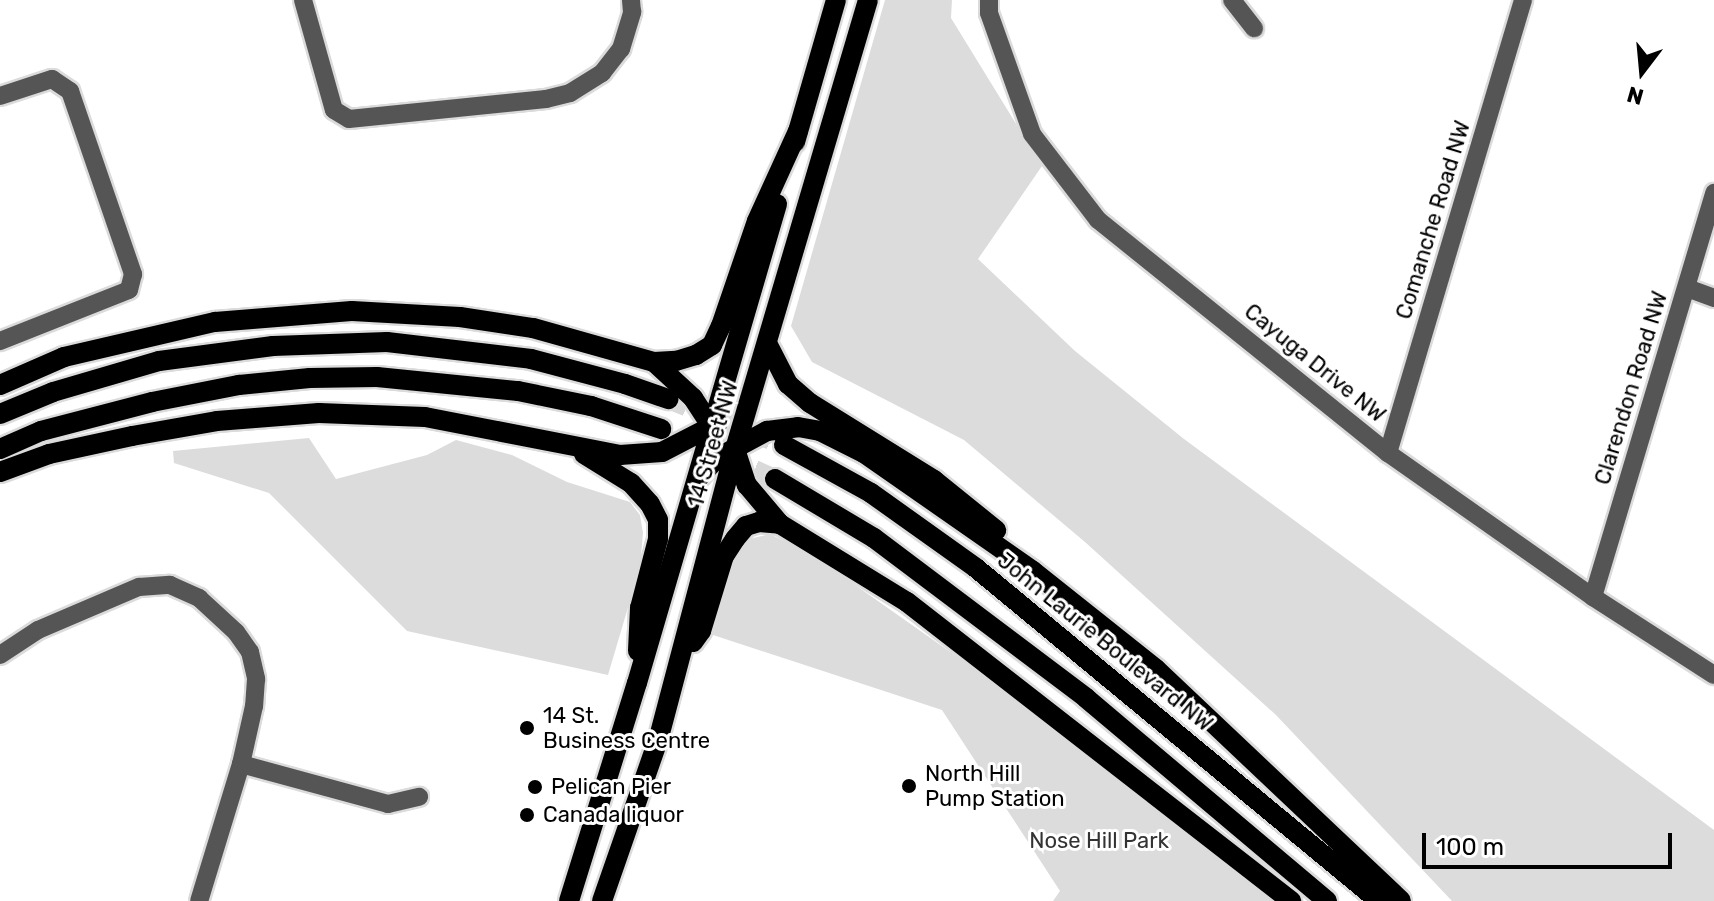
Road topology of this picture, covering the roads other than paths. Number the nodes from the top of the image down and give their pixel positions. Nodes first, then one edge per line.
1 (303, 0) edge
2 (631, 0) edge
3 (836, 0) edge
4 (868, 0) edge
5 (989, 0) edge
6 (1232, 0) edge
7 (1523, 0) edge
8 (1254, 28) dead end
9 (0, 96) edge
10 (798, 131) junction
11 (1714, 193) edge
12 (1687, 288) junction
13 (1714, 298) edge
14 (0, 341) edge
15 (768, 345) junction
16 (654, 362) junction
17 (0, 385) edge
18 (751, 397) junction
19 (668, 399) tunnel mouth
20 (0, 414) edge
21 (720, 422) junction
22 (661, 429) dead end
23 (784, 445) tunnel mouth
24 (570, 446) junction
25 (0, 449) edge
26 (1388, 453) junction
27 (726, 454) junction
28 (0, 472) edge
29 (775, 479) tunnel mouth
30 (694, 483) junction
31 (780, 524) junction
32 (1033, 571) junction
33 (1593, 597) junction
34 (0, 655) edge
35 (680, 658) junction
36 (1714, 675) edge
37 (637, 683) junction
38 (241, 764) junction
39 (419, 797) dead end
40 (199, 901) edge
41 (569, 901) edge
42 (602, 901) edge
43 (1291, 901) edge
44 (1327, 901) edge
45 (1379, 901) edge
46 (1401, 901) edge

1 - 2 street
3 - 10 main road, 14 Street NW
4 - 15 main road, 14 Street NW
5 - 26 street, Cayuga Drive NW
6 - 8 street
7 - 26 street, Comanche Road NW
9 - 14 street
10 - 16 main road
10 - 21 main road, 14 Street NW
11 - 12 street, Clarendon Road NW
12 - 13 street
12 - 33 street, Clarendon Road NW
15 - 18 main road, 14 Street NW
15 - 32 main road
16 - 17 main road
16 - 21 main road
18 - 21 main road
18 - 27 main road, 14 Street NW
19 - 20 main road
21 - 24 main road
21 - 27 main road
21 - 30 main road, 14 Street NW
22 - 25 main road
23 - 45 main road, John Laurie Boulevard NW
24 - 28 main road
24 - 37 main road
26 - 33 street, Cayuga Drive NW
27 - 30 main road
27 - 31 main road
27 - 32 main road
27 - 35 main road, 14 Street NW
29 - 44 main road
30 - 37 main road, 14 Street NW
31 - 35 main road
31 - 43 main road
32 - 46 main road
33 - 36 street, Cayuga Drive NW
34 - 38 street
35 - 42 main road, 14 Street NW
37 - 41 main road, 14 Street NW
38 - 39 street
38 - 40 street

